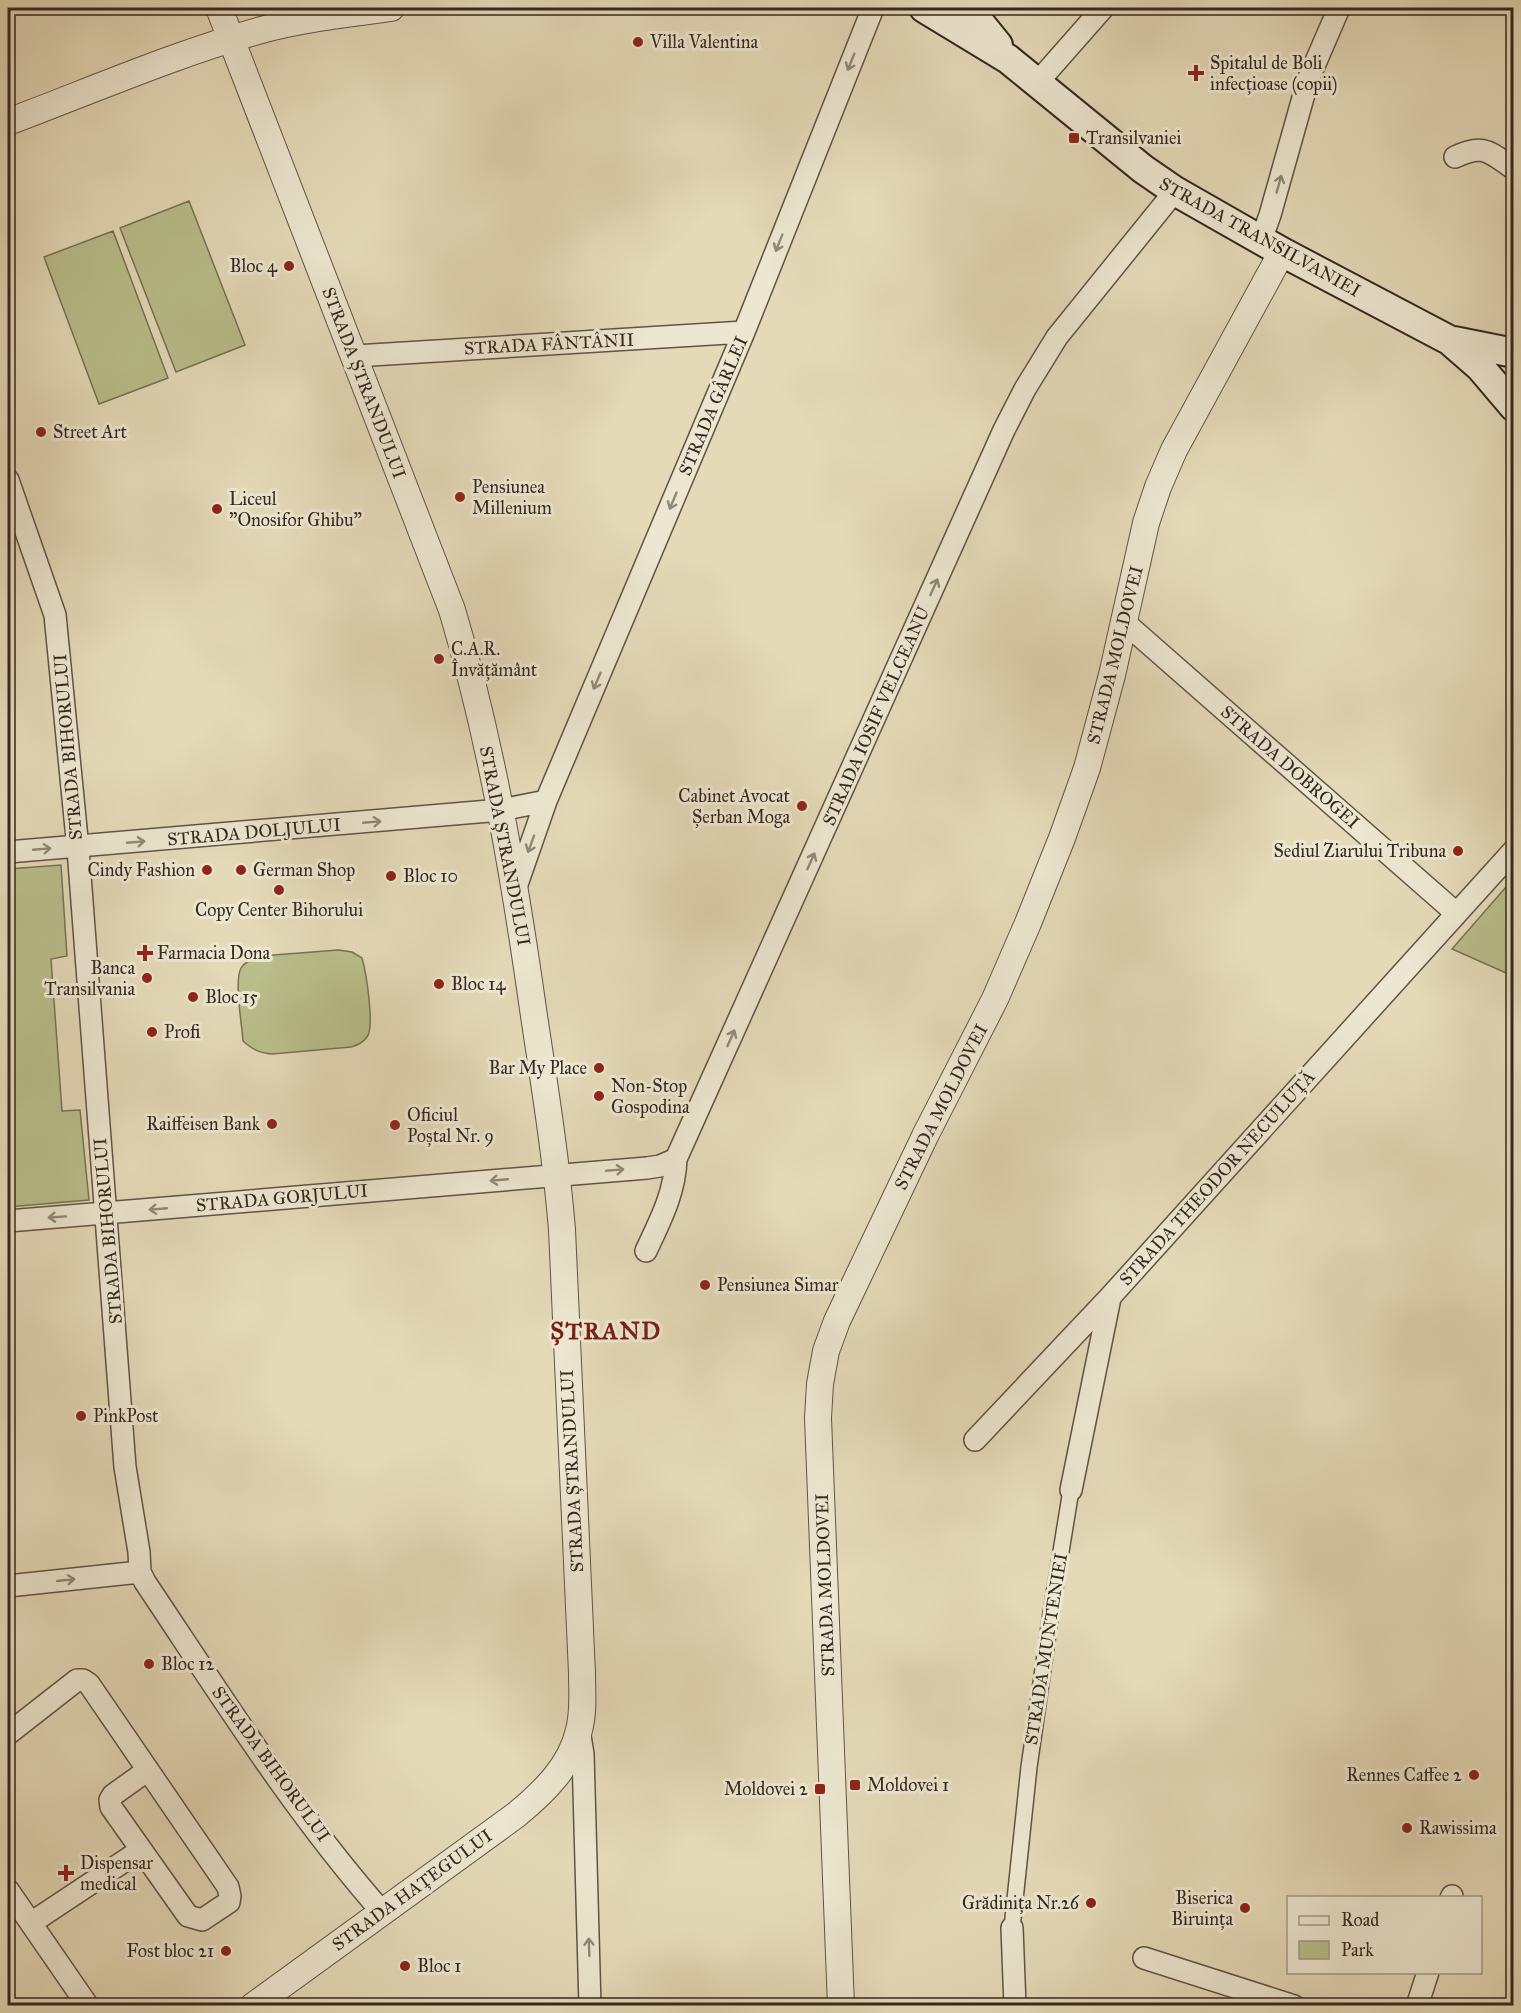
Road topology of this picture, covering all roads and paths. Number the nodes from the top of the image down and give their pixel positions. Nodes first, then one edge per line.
1 (219, 8) edge
2 (391, 8) edge
3 (873, 8) edge
4 (924, 8) edge
5 (968, 8) edge
6 (1103, 8) edge
7 (1339, 8) edge
8 (230, 40) junction
9 (1008, 59) junction
10 (1037, 83) junction
11 (8, 122) edge
12 (1455, 157) dead end
13 (1514, 169) edge
14 (1174, 191) junction
15 (1272, 246) junction
16 (744, 332) junction
17 (1449, 340) junction
18 (1514, 352) edge
19 (355, 356) junction
20 (1514, 407) edge
21 (8, 480) edge
22 (1123, 621) junction
23 (546, 801) junction
24 (501, 810) junction
25 (77, 846) junction
26 (1514, 850) edge
27 (8, 852) edge
28 (516, 886) junction
29 (1456, 913) junction
30 (676, 1159) junction
31 (557, 1176) junction
32 (106, 1214) junction
33 (8, 1221) edge
34 (646, 1251) dead end
35 (1110, 1297) junction
36 (975, 1440) dead end
37 (1071, 1490) joint
38 (140, 1572) junction
39 (8, 1586) edge
40 (579, 1730) junction
41 (8, 1734) edge
42 (564, 1766) joint
43 (148, 1770) junction
44 (141, 1850) junction
45 (8, 1890) edge
46 (383, 1912) junction
47 (31, 1923) junction
48 (1012, 1928) joint
49 (1144, 1958) dead end
50 (1427, 1974) edge
51 (88, 2006) edge
52 (253, 2006) edge
53 (590, 2006) edge
54 (841, 2006) edge
55 (1015, 2006) edge
56 (1294, 2006) edge
57 (1417, 2006) edge

1 - 8 street, STRADA ȘTRANDULUI
2 - 8 street
3 -> 16 street, STRADA GÂRLEI
4 - 9 main road, STRADA TRANSILVANIEI
5 - 9 main road, STRADA TRANSILVANIEI
6 - 10 street
15 -> 7 street
8 - 11 street
8 - 19 street, STRADA ȘTRANDULUI
9 - 10 main road, STRADA TRANSILVANIEI
10 - 14 main road, STRADA TRANSILVANIEI
12 - 13 street
14 - 15 main road, STRADA TRANSILVANIEI
30 -> 14 street, STRADA IOSIF VELCEANU
15 - 17 main road, STRADA TRANSILVANIEI
15 - 22 street, STRADA MOLDOVEI
16 - 19 street, STRADA FÂNTÂNII
16 -> 23 street, STRADA GÂRLEI
17 - 18 main road
17 - 20 main road, STRADA TRANSILVANIEI
19 - 24 street, STRADA ȘTRANDULUI
21 - 25 street, STRADA BIHORULUI
22 - 29 street, STRADA DOBROGEI
22 - 54 street, STRADA MOLDOVEI
23 - 24 street
23 -> 28 street, STRADA GÂRLEI
25 -> 24 street, STRADA DOLJULUI
24 - 28 street, STRADA ȘTRANDULUI
27 -> 25 street, STRADA DOLJULUI
25 - 32 street, STRADA BIHORULUI
26 - 29 street, STRADA THEODOR NECULUȚĂ
28 - 31 street, STRADA ȘTRANDULUI
29 - 35 street, STRADA THEODOR NECULUȚĂ
31 -> 30 street
30 - 34 street, STRADA IOSIF VELCEANU
31 -> 32 street, STRADA GORJULUI
31 - 40 street, STRADA ȘTRANDULUI
32 -> 33 street, STRADA GORJULUI
32 - 38 street, STRADA BIHORULUI
35 - 36 street, STRADA THEODOR NECULUȚĂ
35 - 37 street, STRADA MUNTENIEI
37 - 48 street, STRADA MUNTENIEI
39 -> 38 street
38 - 46 street, STRADA BIHORULUI
40 - 42 street, STRADA ȘTRANDULUI
53 -> 40 street, STRADA ȘTRANDULUI
41 - 43 street
42 - 46 street, STRADA HAȚEGULUI
43 - 44 street
43 - 44 street
44 - 47 street
45 - 47 street
46 - 52 street, STRADA HAȚEGULUI
47 - 51 street
48 - 55 street, STRADA MUNTENIEI
49 - 56 street
50 - 57 street

